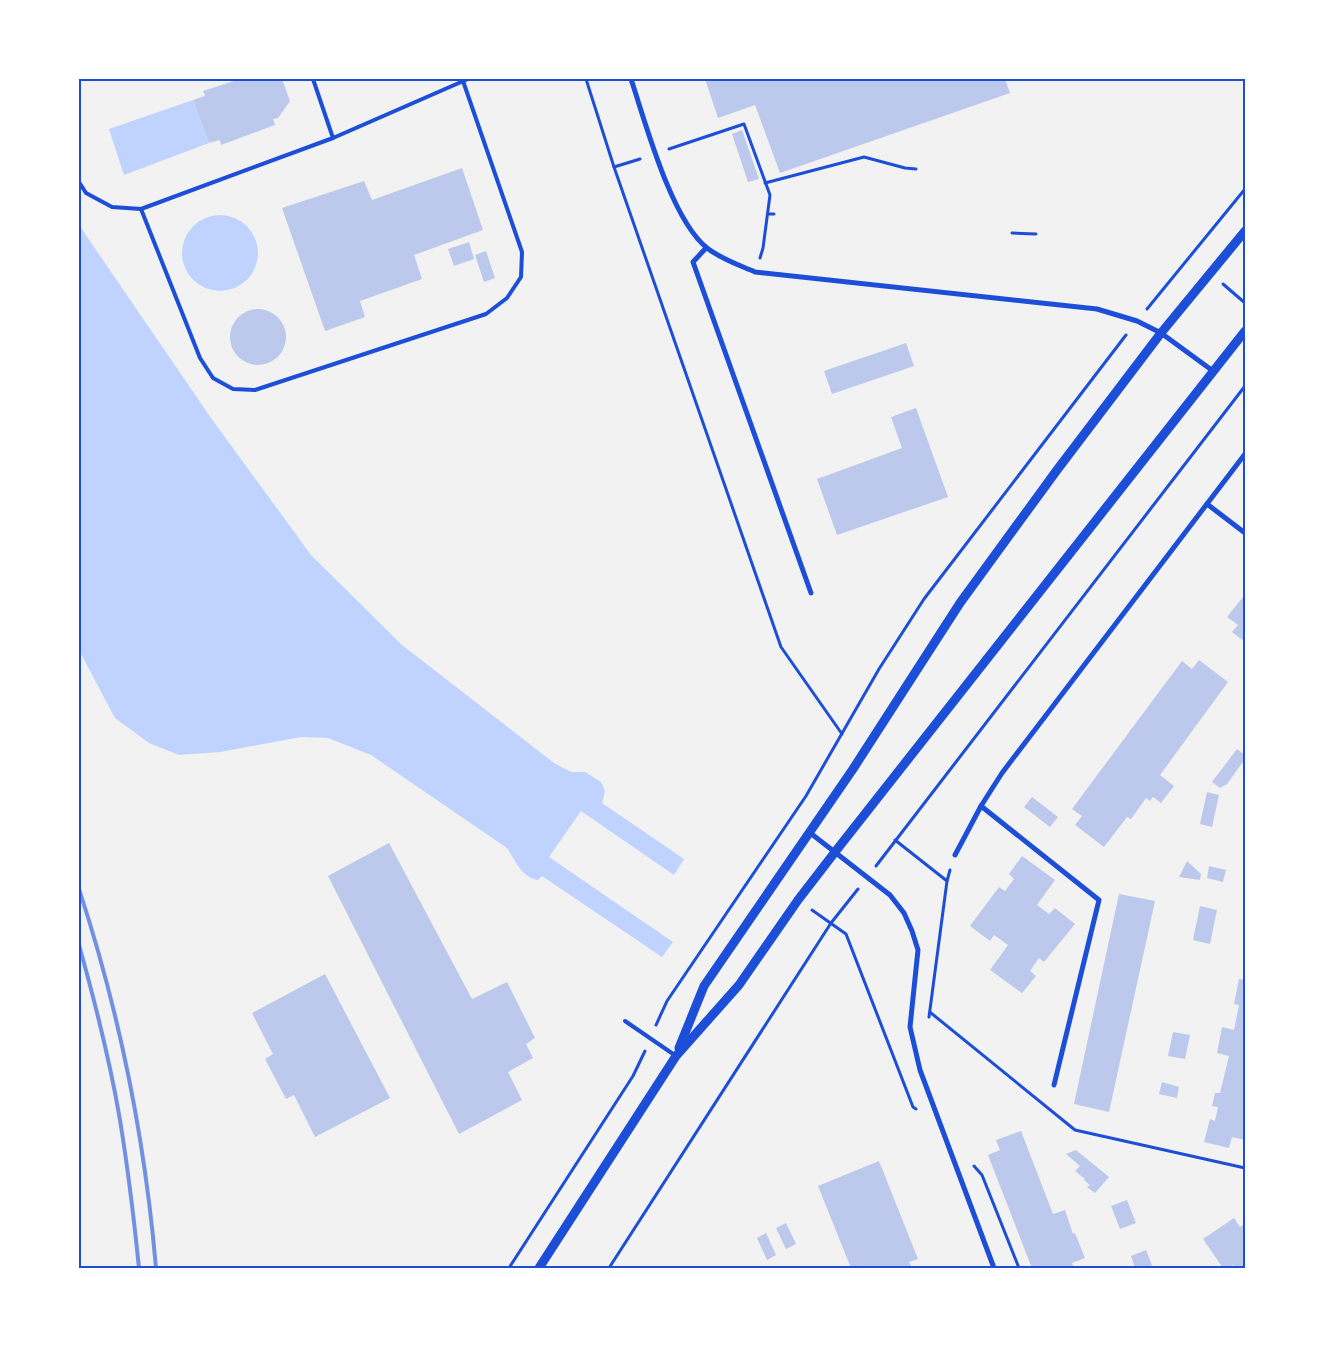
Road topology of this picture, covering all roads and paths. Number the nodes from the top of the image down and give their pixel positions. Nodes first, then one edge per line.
1 (313, 79) edge
2 (468, 79) edge
3 (586, 79) edge
4 (631, 79) edge
5 (463, 80) junction
6 (333, 138) junction
7 (656, 154) junction
8 (614, 167) junction
9 (916, 169) dead end
10 (79, 182) edge
11 (765, 183) junction
12 (1245, 189) edge
13 (141, 209) junction
14 (768, 214) junction
15 (774, 214) dead end
16 (1245, 231) edge
17 (1012, 233) dead end
18 (1036, 234) dead end
19 (706, 248) junction
20 (755, 272) junction
21 (1137, 321) junction
22 (1245, 331) edge
23 (1161, 333) junction
24 (1213, 371) junction
25 (1245, 386) edge
26 (1245, 454) edge
27 (1207, 504) junction
28 (1245, 532) edge
29 (811, 593) dead end
30 (842, 734) junction
31 (981, 806) junction
32 (809, 832) junction
33 (834, 852) junction
34 (955, 855) joint
35 (947, 881) junction
36 (912, 996) junction
37 (930, 1012) junction
38 (624, 1021) dead end
39 (929, 1021) dead end
40 (650, 1038) junction
41 (676, 1056) junction
42 (1054, 1085) dead end
43 (919, 1112) dead end
44 (973, 1164) dead end
45 (1245, 1168) edge
46 (510, 1268) edge
47 (538, 1268) edge
48 (609, 1268) edge
49 (994, 1268) edge
50 (1019, 1268) edge

1 - 6 lane
2 - 5 lane
3 - 8 path
4 - 7 street
5 - 6 lane
5 - 13 lane
6 - 13 lane
7 - 8 path
7 - 11 path
7 - 19 street
8 - 30 path
9 - 11 path
10 - 13 lane
11 - 14 path
12 - 21 path
14 - 15 path
14 - 20 path
16 - 23 street
17 - 18 path
19 - 20 street
19 - 29 street
20 - 21 street
21 - 23 street
21 - 30 path
22 - 24 street
23 - 24 street
23 - 32 street
24 - 33 street
25 - 35 path
26 - 27 street
27 - 28 street
27 - 31 street
30 - 40 path
31 - 34 street
31 - 42 street
32 - 33 street
32 - 41 street
33 - 36 street
33 - 41 street
34 - 35 path
35 - 37 path
36 - 37 path
36 - 49 street
37 - 39 path
37 - 45 path
38 - 40 lane
40 - 41 lane
40 - 46 path
41 - 47 street
43 - 48 path
44 - 50 path

